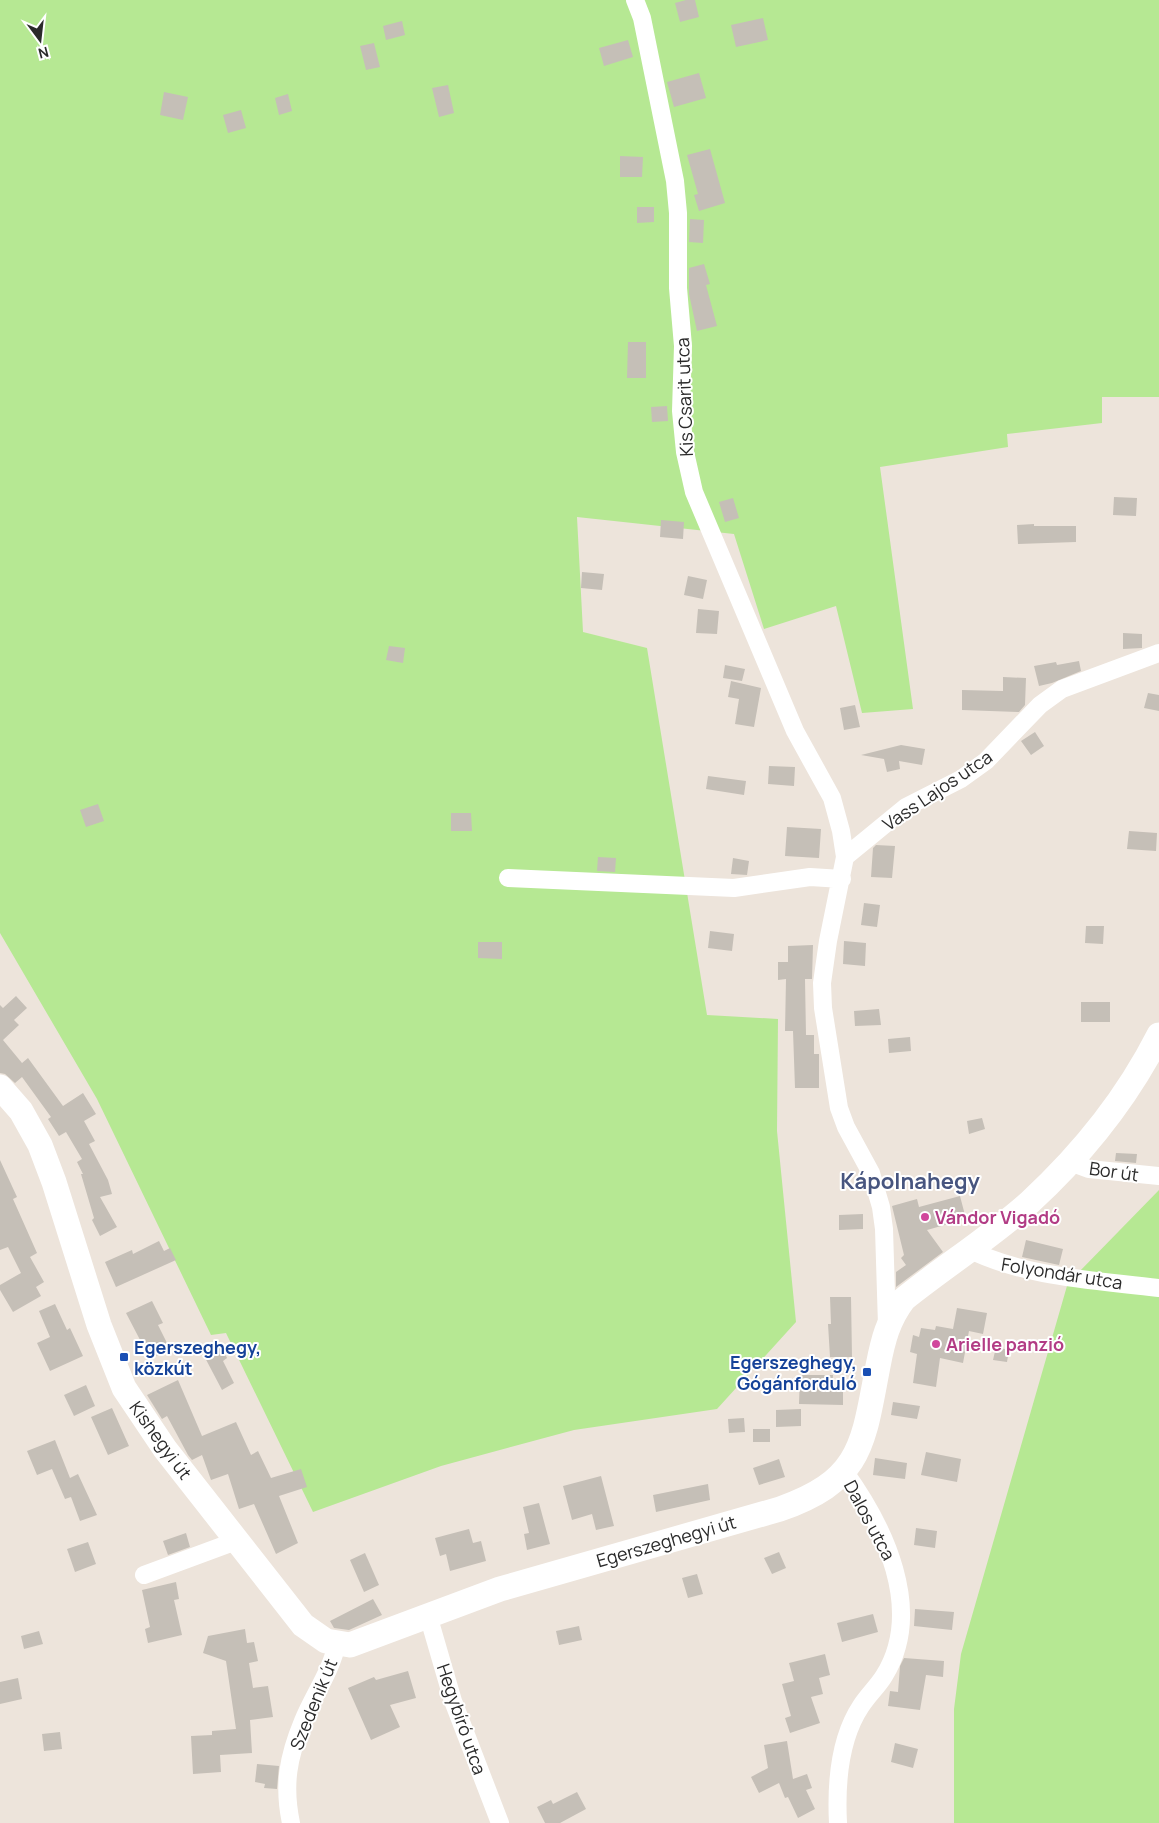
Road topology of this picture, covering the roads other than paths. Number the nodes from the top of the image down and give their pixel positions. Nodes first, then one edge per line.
1 (635, 0) edge
2 (1159, 654) edge
3 (845, 857) junction
4 (508, 878) dead end
5 (842, 879) junction
6 (1159, 1035) edge
7 (0, 1087) edge
8 (1070, 1162) junction
9 (1159, 1176) edge
10 (968, 1249) junction
11 (1159, 1288) edge
12 (887, 1326) junction
13 (844, 1472) junction
14 (236, 1541) junction
15 (144, 1575) dead end
16 (428, 1614) junction
17 (337, 1643) junction
18 (291, 1823) edge
19 (500, 1823) edge
20 (838, 1823) edge

1 - 3 street, Kis Csarit utca
2 - 3 street, Vass Lajos utca
3 - 5 street, Egerszeghegyi út
4 - 5 street
5 - 12 street, Egerszeghegyi út
6 - 8 street, Egerszeghegyi út
7 - 14 street, Kishegyi út
8 - 9 street, Bor út
8 - 10 street, Egerszeghegyi út
10 - 11 street, Folyondár utca
10 - 12 street, Egerszeghegyi út
12 - 13 street, Egerszeghegyi út
13 - 16 street, Egerszeghegyi út
13 - 20 street, Dalos utca
14 - 15 street
14 - 17 street, Kishegyi út
16 - 17 street, Egerszeghegyi út
16 - 19 street, Hegybíró utca
17 - 18 street, Szedenik út

